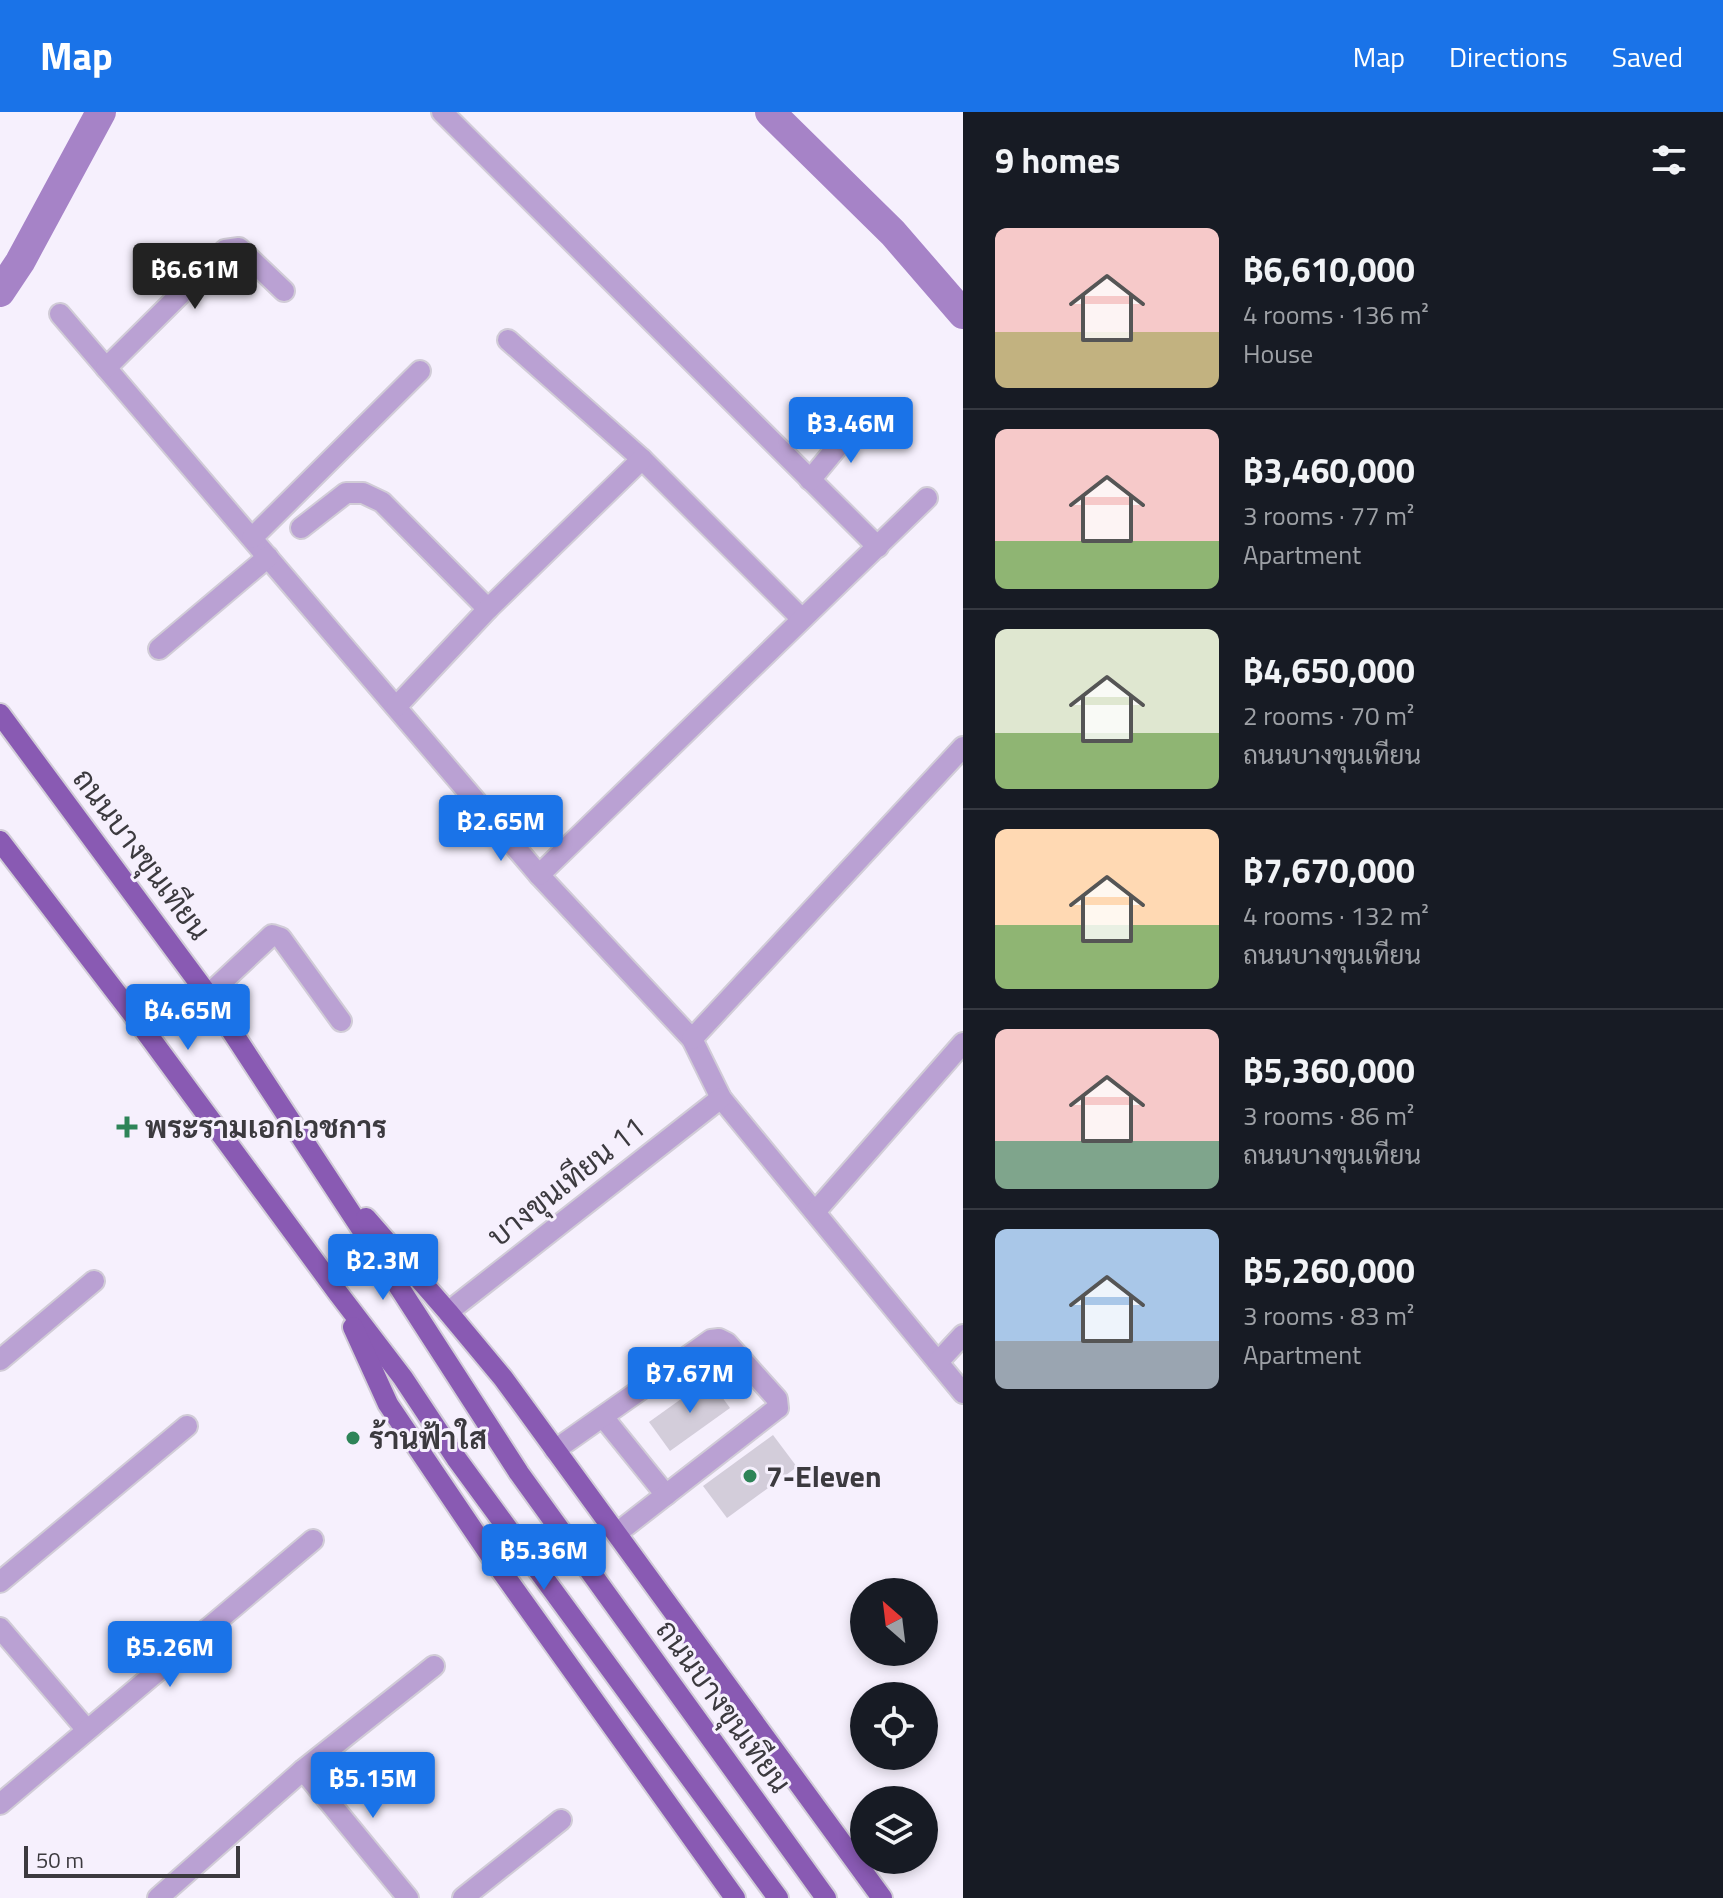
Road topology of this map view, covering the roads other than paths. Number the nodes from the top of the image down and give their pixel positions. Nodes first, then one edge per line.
1 (442, 112) edge
2 (284, 291) dead end
3 (60, 314) dead end
4 (508, 340) dead end
5 (106, 368) junction
6 (420, 371) dead end
7 (858, 422) dead end
8 (642, 459) junction
9 (810, 480) junction
10 (927, 498) dead end
11 (301, 528) dead end
12 (252, 538) junction
13 (878, 547) junction
14 (268, 557) junction
15 (488, 609) junction
16 (801, 618) junction
17 (159, 649) dead end
18 (397, 706) junction
19 (0, 714) edge
20 (963, 747) edge
21 (0, 841) edge
22 (539, 875) junction
23 (208, 995) junction
24 (341, 1021) dead end
25 (692, 1039) junction
26 (963, 1043) edge
27 (721, 1098) junction
28 (314, 1158) junction
29 (815, 1212) junction
30 (94, 1281) dead end
31 (338, 1293) junction
32 (448, 1312) junction
33 (963, 1335) edge
34 (0, 1360) edge
35 (938, 1362) junction
36 (963, 1393) edge
37 (603, 1417) junction
38 (187, 1426) dead end
39 (555, 1450) junction
40 (666, 1495) junction
41 (617, 1533) junction
42 (313, 1540) dead end
43 (0, 1582) edge
44 (0, 1628) edge
45 (434, 1666) dead end
46 (87, 1730) junction
47 (303, 1770) junction
48 (0, 1804) edge
49 (561, 1820) dead end
50 (773, 1892) edge
51 (158, 1898) edge
52 (408, 1898) edge
53 (463, 1898) edge
54 (735, 1898) edge
55 (826, 1898) edge
56 (882, 1898) edge

1 - 9 street
2 - 5 street
3 - 5 street
4 - 8 street
5 - 12 street
6 - 12 street
7 - 9 street
8 - 15 street
8 - 16 street
9 - 13 street
10 - 13 street
11 - 15 street
12 - 14 street
13 - 16 street
14 - 17 street
14 - 18 street
15 - 18 street
16 - 22 street
18 - 22 street
19 - 23 main road, ถนนบางขุนเทียน
20 - 25 street
21 - 31 main road
22 - 25 street
23 - 24 street
23 - 28 main road, ถนนบางขุนเทียน
25 - 27 street
26 - 29 street
27 - 29 street
27 - 32 street, บางขุนเทียน 11
28 - 32 main road
28 - 55 main road, ถนนบางขุนเทียน
29 - 35 street
30 - 34 street
31 - 50 main road
31 - 54 main road
32 - 39 main road
33 - 35 street
35 - 36 street
37 - 39 street
37 - 40 street
37 - 40 street
38 - 43 street
39 - 41 main road
40 - 41 street
41 - 56 main road
42 - 46 street
44 - 46 street
45 - 47 street
46 - 48 street
47 - 51 street
47 - 52 street
49 - 53 street

